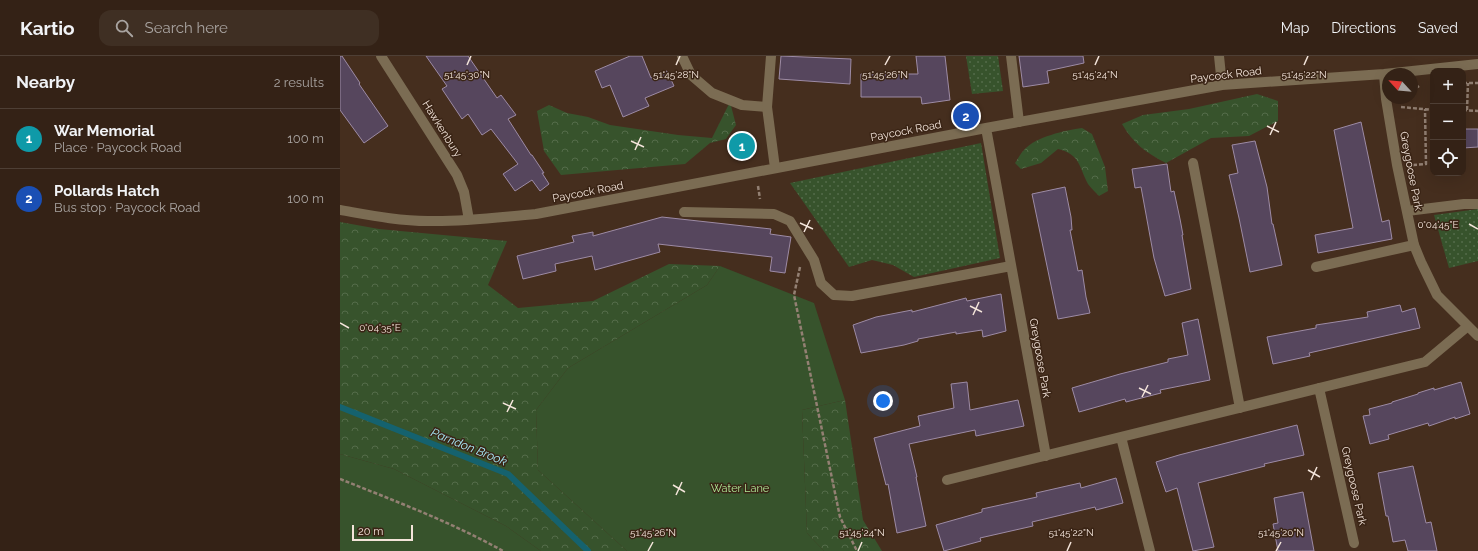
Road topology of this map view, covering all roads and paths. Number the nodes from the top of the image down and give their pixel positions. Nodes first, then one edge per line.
1 (382, 56) edge
2 (682, 56) edge
3 (771, 56) edge
4 (1011, 56) edge
5 (1219, 56) edge
6 (1478, 64) edge
7 (1418, 70) edge
8 (1382, 74) edge
9 (1468, 83) joint
10 (1478, 83) edge
11 (1222, 85) junction
12 (1387, 104) edge
13 (1401, 106) dead end
14 (767, 107) junction
15 (1425, 110) junction
16 (1430, 110) edge
17 (1467, 110) joint
18 (1478, 111) edge
19 (1019, 122) junction
20 (986, 128) junction
21 (1193, 163) dead end
22 (1408, 165) dead end
23 (775, 168) junction
24 (1478, 204) edge
25 (340, 210) edge
26 (1407, 211) junction
27 (684, 212) dead end
28 (469, 220) junction
29 (805, 244) junction
30 (1414, 245) junction
31 (1011, 266) junction
32 (1316, 267) dead end
33 (1468, 326) junction
34 (1478, 336) edge
35 (1320, 388) junction
36 (1240, 408) junction
37 (1121, 437) junction
38 (1046, 456) junction
39 (340, 479) edge
40 (947, 480) dead end
41 (1354, 543) dead end
42 (503, 551) edge
43 (857, 551) edge
44 (1150, 551) edge

1 - 28 street, Hawkenbury
2 - 14 street
3 - 14 street
4 - 19 street
5 - 11 street
6 - 7 street, Paycock Road
8 - 11 street, Paycock Road
9 - 10 path
9 - 17 path
11 - 19 street, Paycock Road
12 - 26 street, Greygoose Park
13 - 15 path
14 - 23 street
15 - 16 path
15 - 22 path
17 - 18 path
19 - 20 street, Paycock Road
20 - 23 street, Paycock Road
20 - 31 street, Greygoose Park
21 - 36 street
23 - 28 street, Paycock Road
24 - 26 street
25 - 28 street, Paycock Road
26 - 30 street, Greygoose Park
27 - 29 street
29 - 31 street
29 - 43 path
30 - 32 street
30 - 33 street, Greygoose Park
31 - 38 street, Greygoose Park
33 - 34 street, Greygoose Park
33 - 35 street
35 - 36 street
35 - 41 street, Greygoose Park
36 - 37 street
37 - 38 street
37 - 44 street
38 - 40 street
39 - 42 path

